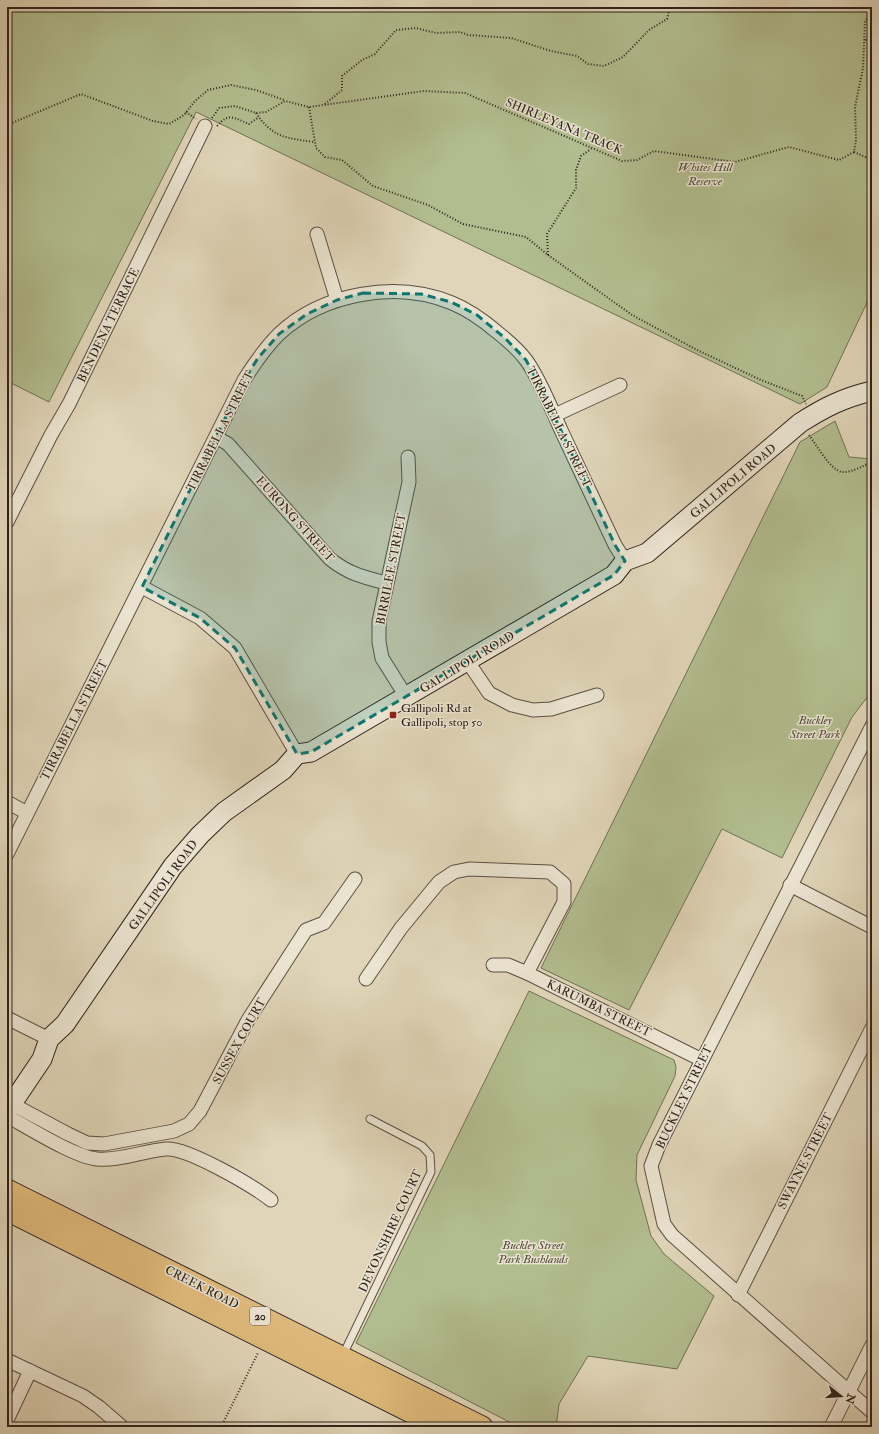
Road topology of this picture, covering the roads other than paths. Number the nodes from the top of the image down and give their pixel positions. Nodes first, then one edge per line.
1 (209, 129) road end
2 (316, 234) dead end
3 (337, 300) junction
4 (620, 385) dead end
5 (872, 391) edge
6 (555, 415) junction
7 (216, 437) junction
8 (408, 457) dead end
9 (7, 522) edge
10 (625, 561) junction
11 (386, 583) junction
12 (142, 587) junction
13 (468, 662) junction
14 (597, 695) dead end
15 (407, 698) junction
16 (872, 726) edge
17 (297, 754) junction
18 (7, 802) edge
19 (27, 813) junction
20 (7, 854) edge
21 (355, 879) dead end
22 (790, 885) junction
23 (872, 927) edge
24 (493, 965) dead end
25 (527, 973) junction
26 (366, 979) dead end
27 (7, 1018) edge
28 (872, 1028) edge
29 (49, 1039) junction
30 (702, 1060) junction
31 (9, 1110) edge
32 (370, 1119) dead end
33 (87, 1143) junction
34 (82, 1156) junction
35 (7, 1190) edge
36 (271, 1200) dead end
37 (7, 1210) edge
38 (738, 1295) junction
39 (872, 1345) edge
40 (342, 1357) junction
41 (7, 1360) edge
42 (30, 1371) junction
43 (849, 1392) junction
44 (872, 1412) edge
45 (7, 1420) edge
46 (122, 1427) edge
47 (441, 1427) edge
48 (482, 1427) edge
49 (831, 1427) edge

1 - 9 street, BENDENA TERRACE
2 - 3 street
3 - 6 street, TIRRABELLA STREET
3 - 7 street, TIRRABELLA STREET
4 - 6 street
5 - 10 street, GALLIPOLI ROAD
6 - 10 street, TIRRABELLA STREET
7 - 11 street, EURONG STREET
7 - 12 street, TIRRABELLA STREET
8 - 11 street, BIRRILEE STREET
10 - 13 street, GALLIPOLI ROAD
11 - 15 street, BIRRILEE STREET
12 - 17 street
12 - 19 street, TIRRABELLA STREET
13 - 14 street
13 - 15 street, GALLIPOLI ROAD
15 - 17 street, GALLIPOLI ROAD
16 - 22 street, BUCKLEY STREET
17 - 29 street, GALLIPOLI ROAD
18 - 19 street
19 - 20 street, TIRRABELLA STREET
21 - 33 street, SUSSEX COURT
22 - 23 street
22 - 30 street, BUCKLEY STREET
24 - 25 street, KARUMBA STREET
25 - 26 street
25 - 30 street, KARUMBA STREET
27 - 29 street
28 - 38 street, SWAYNE STREET
29 - 31 street, GALLIPOLI ROAD
30 - 38 street, BUCKLEY STREET
31 - 33 street, SUSSEX COURT
31 - 34 street
32 - 40 lane, DEVONSHIRE COURT
33 - 34 street
34 - 36 street
35 - 40 main road, CREEK ROAD / 20
37 - 47 main road, CREEK ROAD / 20
38 - 43 street, BUCKLEY STREET
39 - 43 street
40 - 48 main road, CREEK ROAD / 20
41 - 42 street
42 - 45 street
42 - 46 street
43 - 44 street, BUCKLEY STREET
43 - 49 street

